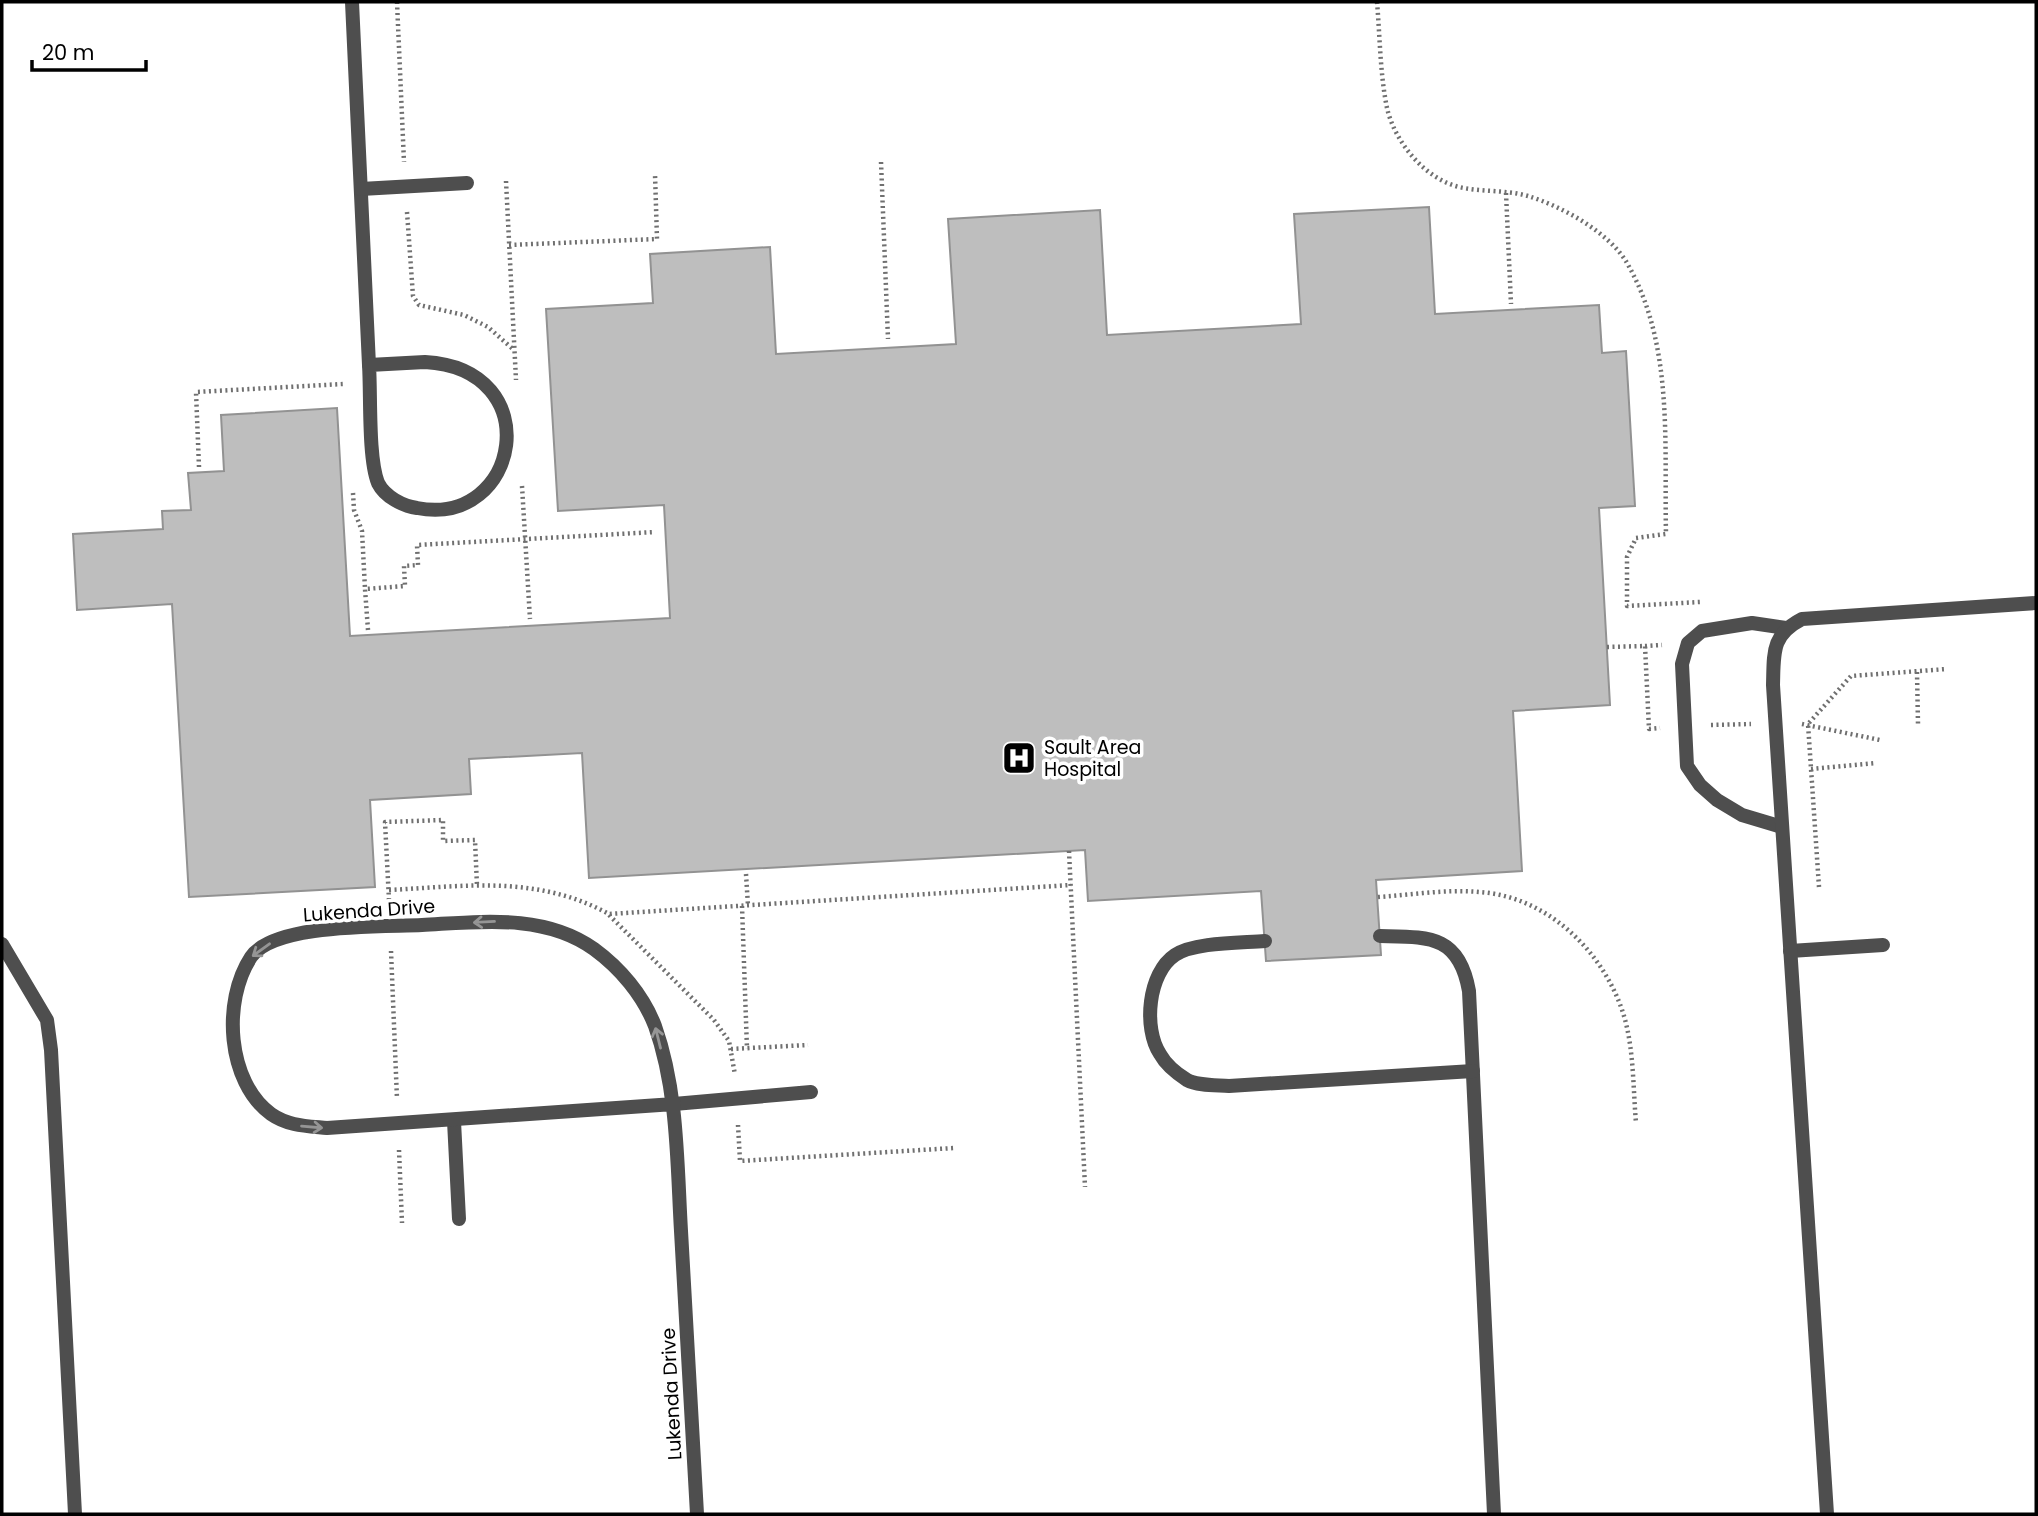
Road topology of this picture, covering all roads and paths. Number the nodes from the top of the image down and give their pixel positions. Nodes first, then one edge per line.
1 (352, 2) edge
2 (1377, 2) edge
3 (881, 162) dead end
4 (655, 174) dead end
5 (467, 183) dead end
6 (361, 189) junction
7 (1506, 193) junction
8 (509, 245) dead end
9 (1511, 304) dead end
10 (888, 339) dead end
11 (369, 365) junction
12 (370, 382) junction
13 (199, 467) dead end
14 (655, 532) dead end
15 (2036, 603) edge
16 (1786, 628) junction
17 (368, 630) dead end
18 (1702, 631) junction
19 (1607, 648) dead end
20 (1947, 669) dead end
21 (1917, 672) junction
22 (1776, 724) junction
23 (1808, 724) junction
24 (1918, 724) dead end
25 (1685, 726) junction
26 (1880, 740) dead end
27 (1876, 763) dead end
28 (1811, 769) junction
29 (1783, 827) junction
30 (1069, 850) dead end
31 (746, 874) dead end
32 (477, 886) junction
33 (1071, 886) junction
34 (1819, 887) dead end
35 (389, 890) junction
36 (1378, 897) dead end
37 (745, 906) junction
38 (390, 927) junction
39 (1380, 936) dead end
40 (1265, 942) dead end
41 (2, 944) edge
42 (1883, 946) dead end
43 (1790, 951) junction
44 (808, 1045) dead end
45 (731, 1049) dead end
46 (747, 1049) junction
47 (1473, 1071) junction
48 (811, 1092) dead end
49 (674, 1104) junction
50 (454, 1121) junction
51 (1636, 1123) dead end
52 (398, 1124) junction
53 (1086, 1187) dead end
54 (459, 1219) dead end
55 (402, 1223) dead end
56 (75, 1514) edge
57 (697, 1514) edge
58 (1494, 1514) edge
59 (1826, 1514) edge

1 - 6 street
2 - 7 path
3 - 10 path
4 - 8 path
5 - 6 street
6 - 11 street
7 - 9 path
7 - 18 path
11 - 12 street
11 - 12 street
12 - 13 path
14 - 17 path
15 - 16 street
16 - 18 street
16 - 22 street
18 - 25 street
19 - 25 path
20 - 21 path
21 - 23 path
21 - 24 path
22 - 23 path
22 - 25 path
22 - 29 street
23 - 26 path
23 - 28 path
25 - 29 street
27 - 28 path
28 - 34 path
29 - 43 street
30 - 33 path
31 - 37 path
32 - 35 path
32 - 35 path
32 - 37 path
33 - 37 path
33 - 53 path
35 - 38 path
36 - 51 path
37 - 46 path
49 -> 38 street, Lukenda Drive
38 - 52 path
38 -> 52 street, Lukenda Drive
39 - 47 street
40 - 47 street
41 - 56 street
42 - 43 street
43 - 59 street
44 - 46 path
45 - 46 path
47 - 58 street
48 - 49 street
49 - 50 street, Lukenda Drive
49 - 57 street, Lukenda Drive
50 - 52 street, Lukenda Drive
50 - 54 street
52 - 55 path

